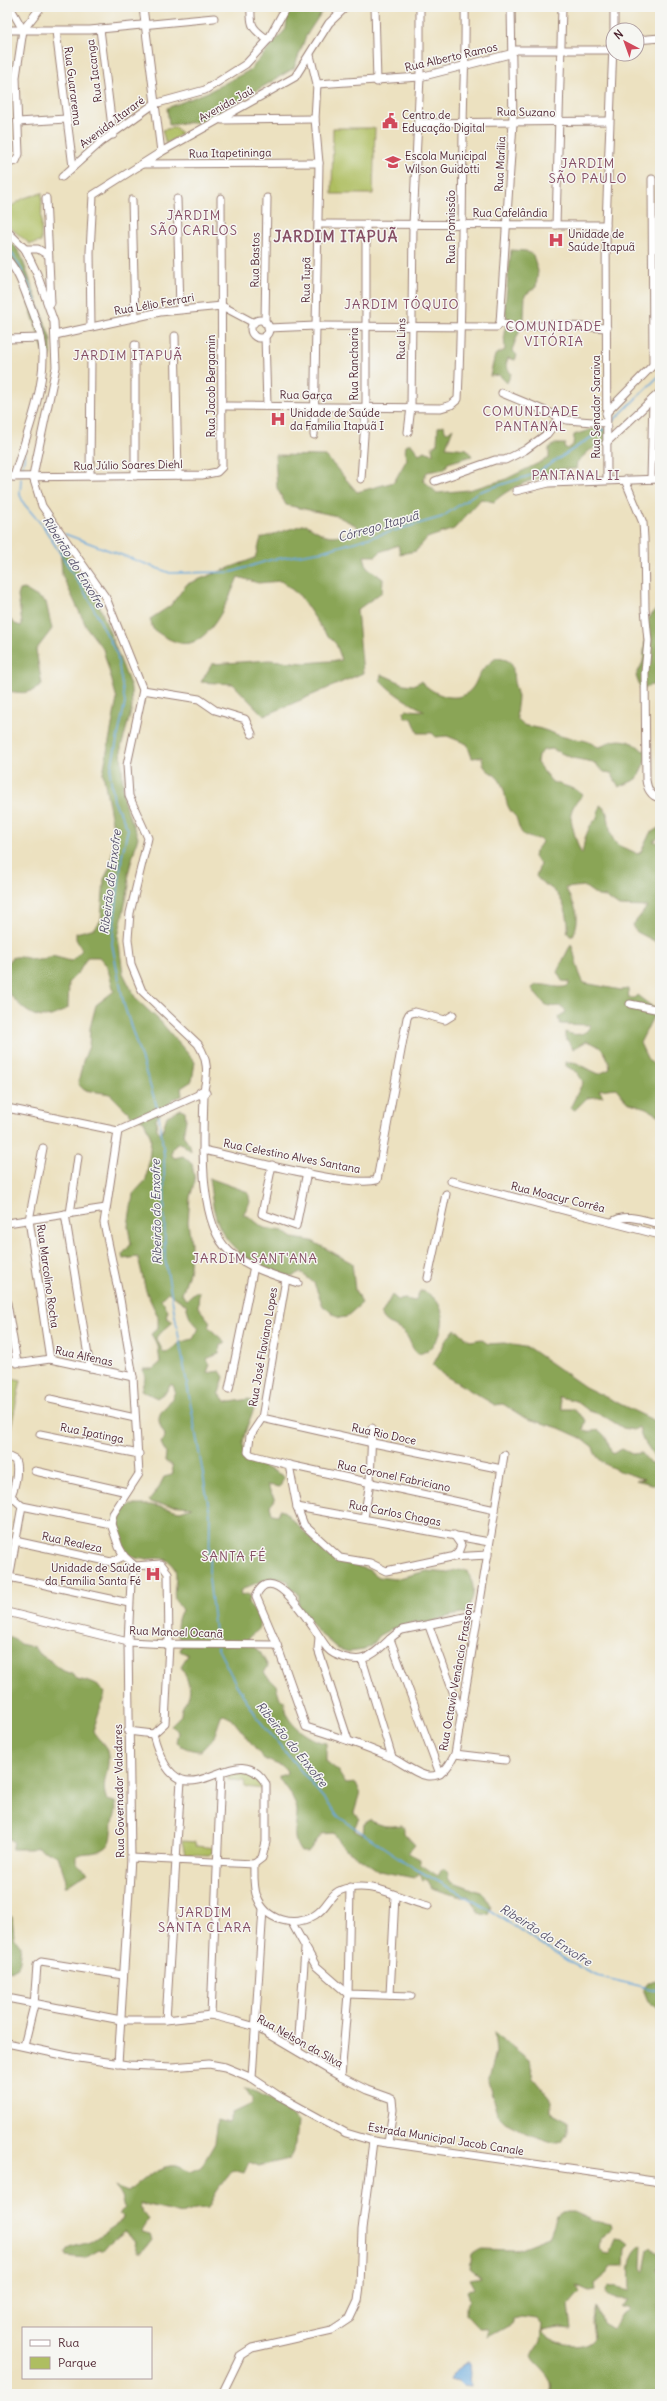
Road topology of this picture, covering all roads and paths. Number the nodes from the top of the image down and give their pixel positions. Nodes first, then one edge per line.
1 (10, 7) edge
2 (41, 7) edge
3 (143, 7) edge
4 (251, 7) edge
5 (286, 7) edge
6 (346, 7) edge
7 (375, 7) edge
8 (420, 7) edge
9 (465, 7) edge
10 (511, 7) edge
11 (562, 7) edge
12 (614, 7) edge
13 (214, 18) dead end
14 (614, 22) edge
15 (145, 26) junction
16 (100, 29) junction
17 (7, 30) edge
18 (23, 30) junction
19 (56, 31) junction
20 (660, 38) edge
21 (645, 39) edge
22 (268, 40) junction
23 (605, 48) edge
24 (561, 50) junction
25 (510, 54) junction
26 (310, 55) junction
27 (612, 62) edge
28 (466, 66) junction
29 (420, 78) junction
30 (377, 82) junction
31 (317, 84) junction
32 (154, 104) junction
33 (66, 119) junction
34 (315, 119) junction
35 (220, 120) junction
36 (18, 122) junction
37 (463, 122) junction
38 (609, 122) junction
39 (418, 123) junction
40 (513, 123) junction
41 (558, 123) junction
42 (113, 134) junction
43 (161, 152) junction
44 (7, 163) edge
45 (319, 163) junction
46 (142, 164) junction
47 (72, 167) junction
48 (62, 177) dead end
49 (652, 179) dead end
50 (46, 198) dead end
51 (221, 198) dead end
52 (267, 198) dead end
53 (177, 199) dead end
54 (132, 200) dead end
55 (319, 224) junction
56 (366, 224) junction
57 (413, 224) junction
58 (462, 224) junction
59 (556, 224) junction
60 (606, 225) junction
61 (507, 226) junction
62 (7, 232) edge
63 (25, 249) junction
64 (48, 254) junction
65 (7, 259) edge
66 (222, 306) junction
67 (180, 309) junction
68 (51, 312) junction
69 (134, 318) junction
70 (254, 322) junction
71 (500, 323) junction
72 (267, 326) junction
73 (316, 326) junction
74 (91, 327) junction
75 (365, 327) junction
76 (461, 327) junction
77 (412, 328) junction
78 (607, 328) junction
79 (55, 335) junction
80 (175, 336) dead end
81 (265, 336) junction
82 (41, 338) junction
83 (7, 339) edge
84 (135, 345) dead end
85 (91, 355) dead end
86 (660, 358) edge
87 (653, 365) junction
88 (660, 392) edge
89 (502, 393) dead end
90 (458, 399) joint
91 (653, 399) junction
92 (267, 405) junction
93 (315, 405) junction
94 (223, 406) junction
95 (366, 407) junction
96 (411, 408) junction
97 (606, 413) junction
98 (560, 417) junction
99 (606, 423) junction
100 (408, 432) dead end
101 (314, 435) dead end
102 (606, 442) junction
103 (222, 467) joint
104 (178, 475) junction
105 (90, 476) junction
106 (135, 476) junction
107 (19, 477) edge
108 (361, 479) dead end
109 (651, 479) junction
110 (660, 479) edge
111 (607, 480) junction
112 (625, 480) junction
113 (435, 481) dead end
114 (516, 491) dead end
115 (143, 690) junction
116 (252, 734) dead end
117 (660, 798) edge
118 (630, 1004) dead end
119 (660, 1010) edge
120 (453, 1015) dead end
121 (202, 1093) junction
122 (7, 1108) edge
123 (118, 1131) junction
124 (42, 1148) dead end
125 (203, 1150) junction
126 (78, 1157) dead end
127 (272, 1165) junction
128 (307, 1172) junction
129 (451, 1181) dead end
130 (446, 1194) dead end
131 (106, 1208) junction
132 (68, 1214) junction
133 (29, 1220) junction
134 (612, 1222) junction
135 (7, 1223) edge
136 (660, 1224) edge
137 (660, 1235) edge
138 (254, 1266) junction
139 (428, 1278) dead end
140 (286, 1279) junction
141 (298, 1283) dead end
142 (7, 1303) edge
143 (50, 1360) junction
144 (7, 1361) edge
145 (17, 1363) junction
146 (90, 1368) junction
147 (133, 1377) junction
148 (229, 1389) dead end
149 (50, 1399) dead end
150 (134, 1418) junction
151 (262, 1418) junction
152 (372, 1428) dead end
153 (40, 1434) dead end
154 (372, 1443) junction
155 (139, 1454) junction
156 (504, 1455) dead end
157 (10, 1456) edge
158 (289, 1465) junction
159 (502, 1469) junction
160 (35, 1471) dead end
161 (370, 1482) junction
162 (127, 1492) junction
163 (9, 1498) edge
164 (22, 1506) junction
165 (297, 1507) junction
166 (308, 1509) junction
167 (495, 1510) junction
168 (364, 1518) junction
169 (302, 1519) junction
170 (111, 1524) junction
171 (454, 1535) junction
172 (15, 1541) junction
173 (490, 1542) junction
174 (488, 1555) junction
175 (124, 1556) junction
176 (453, 1557) junction
177 (135, 1566) junction
178 (9, 1577) junction
179 (7, 1590) edge
180 (129, 1603) junction
181 (7, 1612) edge
182 (479, 1614) junction
183 (429, 1626) junction
184 (319, 1637) junction
185 (390, 1639) junction
186 (128, 1642) junction
187 (169, 1644) junction
188 (276, 1645) junction
189 (362, 1659) junction
190 (462, 1716) junction
191 (128, 1731) junction
192 (153, 1734) junction
193 (348, 1740) junction
194 (455, 1754) junction
195 (392, 1757) junction
196 (505, 1760) dead end
197 (221, 1773) junction
198 (440, 1774) junction
199 (181, 1780) junction
200 (131, 1858) junction
201 (176, 1862) junction
202 (219, 1863) junction
203 (254, 1864) junction
204 (350, 1888) junction
205 (394, 1896) junction
206 (428, 1906) dead end
207 (263, 1909) junction
208 (292, 1923) junction
209 (305, 1949) junction
210 (316, 1966) junction
211 (305, 1971) junction
212 (123, 1976) junction
213 (348, 1994) junction
214 (390, 1995) junction
215 (411, 1996) dead end
216 (7, 1998) edge
217 (34, 2005) junction
218 (211, 2015) junction
219 (121, 2020) junction
220 (166, 2020) junction
221 (256, 2027) junction
222 (7, 2043) edge
223 (24, 2046) junction
224 (298, 2051) junction
225 (118, 2064) junction
226 (341, 2077) junction
227 (252, 2078) junction
228 (373, 2141) junction
229 (388, 2143) junction
230 (660, 2182) edge
231 (222, 2394) edge

1 - 18 street
2 - 18 street
3 - 15 street
4 - 22 street
5 - 22 street, Avenida Itararé
6 - 26 street, Avenida Jaú
7 - 30 street
8 - 29 street, Rua Lins
9 - 28 street, Rua Promissão
10 - 25 street, Rua Marília
11 - 24 street
12 - 14 street
13 - 15 street
15 - 16 street
15 - 32 street
16 - 19 street
16 - 42 street, Rua Iacanga
17 - 18 street
18 - 19 street
18 - 36 street
19 - 33 street, Rua Guararema
20 - 21 street
22 - 32 street, Avenida Itararé
23 - 24 street, Rua Alberto Ramos
24 - 25 street, Rua Alberto Ramos
24 - 41 street
25 - 28 street, Rua Alberto Ramos
25 - 40 street, Rua Marília
26 - 31 street, Rua Tupã
26 - 35 street, Avenida Jaú
27 - 38 street, Rua Senador Saraiva
28 - 29 street, Rua Alberto Ramos
28 - 37 street, Rua Promissão
29 - 30 street, Rua Alberto Ramos
29 - 39 street, Rua Lins
30 - 31 street, Rua Alberto Ramos
31 - 34 street, Rua Tupã
32 - 42 street, Avenida Itararé
32 - 43 street
33 - 36 street
33 - 47 street, Rua Guararema
34 - 35 street
34 - 45 street, Rua Tupã
35 - 43 street, Avenida Jaú
36 - 44 street
37 - 39 street, Rua Suzano
37 - 40 street, Rua Suzano
37 - 58 street, Rua Promissão
38 - 41 street, Rua Suzano
38 - 60 street, Rua Senador Saraiva
39 - 57 street, Rua Lins
40 - 41 street, Rua Suzano
40 - 61 street, Rua Marília
41 - 59 street
42 - 47 street, Avenida Itararé
43 - 46 street, Avenida Jaú
45 - 46 street, Rua Itapetininga
45 - 55 street, Rua Tupã
46 - 74 street, Avenida Jaú
47 - 48 street, Avenida Itararé
49 - 87 street
50 - 64 street
51 - 66 street, Rua Jacob Bergamin
52 - 72 street, Rua Bastos
53 - 67 street
54 - 69 street
55 - 56 street, Rua Cafelândia
55 - 73 street, Rua Tupã
56 - 57 street, Rua Cafelândia
56 - 75 street, Rua Rancharia
57 - 58 street, Rua Cafelândia
57 - 77 street, Rua Lins
58 - 61 street, Rua Cafelândia
58 - 76 street, Rua Promissão
59 - 60 street, Rua Cafelândia
59 - 61 street, Rua Cafelândia
60 - 78 street, Rua Senador Saraiva
61 - 71 street, Rua Marília
62 - 63 street
63 - 64 street
63 - 68 street
64 - 68 street
65 - 82 street
66 - 67 street, Rua Lélio Ferrari
66 - 70 street
66 - 94 street, Rua Jacob Bergamin
67 - 69 street, Rua Lélio Ferrari
68 - 79 street
69 - 74 street, Rua Lélio Ferrari
70 - 72 street
70 - 81 street
71 - 76 street
71 - 78 street
72 - 73 street
72 - 81 street
73 - 75 street
73 - 93 street, Rua Tupã
74 - 79 street, Rua Lélio Ferrari
75 - 77 street
75 - 95 street, Rua Rancharia
76 - 77 street
76 - 90 street, Rua Promissão
77 - 96 street, Rua Lins
78 - 97 street, Rua Senador Saraiva
79 - 107 street
80 - 104 street
81 - 92 street
82 - 83 street
82 - 107 street
84 - 106 street
85 - 105 street
86 - 87 street
87 - 97 street
88 - 91 street
89 - 98 street
90 - 96 street, Rua Garça
91 - 102 street
91 - 109 street
92 - 93 street, Rua Garça
92 - 94 street, Rua Garça
93 - 95 street, Rua Garça
93 - 101 street, Rua Tupã
94 - 103 street, Rua Jacob Bergamin
95 - 96 street, Rua Garça
95 - 108 street, Rua Rancharia
96 - 100 street, Rua Lins
97 - 99 street, Rua Senador Saraiva
98 - 99 street
98 - 113 street
99 - 102 street, Rua Senador Saraiva
102 - 111 street, Rua Senador Saraiva
103 - 104 street, Rua Júlio Soares Diehl
104 - 106 street, Rua Júlio Soares Diehl
105 - 106 street, Rua Júlio Soares Diehl
105 - 107 street, Rua Júlio Soares Diehl
107 - 115 street
109 - 110 street
109 - 112 street
111 - 112 street
111 - 114 street
112 - 117 street
115 - 116 street
115 - 121 street
118 - 119 street
120 - 128 street, Rua Celestino Alves Santana
121 - 123 street
121 - 125 street
122 - 123 street
123 - 131 street
124 - 133 street, Rua Marcolino Rocha
125 - 127 street, Rua Celestino Alves Santana
125 - 138 street
126 - 132 street
127 - 128 street, Rua Celestino Alves Santana
127 - 128 street
129 - 134 street, Rua Moacyr Corrêa
130 - 139 street
131 - 132 street
131 - 147 street
132 - 133 street
132 - 146 street
133 - 135 street
133 - 143 street, Rua Marcolino Rocha
134 - 136 street
134 - 137 street, Rua Moacyr Corrêa
138 - 140 street
138 - 148 street
140 - 141 street
140 - 151 street, Rua José Flaviano Lopes
142 - 145 street
143 - 145 street, Rua Alfenas
143 - 146 street, Rua Alfenas
144 - 145 street, Rua Alfenas
146 - 147 street, Rua Alfenas
147 - 150 street
149 - 150 street
150 - 155 street
151 - 154 street, Rua Rio Doce
151 - 158 street, Rua Coronel Fabriciano
152 - 154 street
153 - 155 street, Rua Ipatinga
154 - 159 street, Rua Rio Doce
154 - 161 street
155 - 162 street
156 - 159 street, Rua Octavio Venâncio Frasson
157 - 163 street
158 - 161 street, Rua Coronel Fabriciano
158 - 165 street
159 - 167 street, Rua Octavio Venâncio Frasson
160 - 162 street
161 - 167 street, Rua Coronel Fabriciano
161 - 168 street
162 - 170 street
163 - 164 street
164 - 170 street
164 - 172 street
165 - 166 street, Rua Carlos Chagas
165 - 169 street
166 - 168 street, Rua Carlos Chagas
166 - 169 street
167 - 173 street, Rua Octavio Venâncio Frasson
168 - 171 street, Rua Carlos Chagas
169 - 176 street
170 - 175 street
171 - 173 street, Rua Carlos Chagas
171 - 176 street
172 - 175 street, Rua Realeza
172 - 178 street
173 - 174 street, Rua Octavio Venâncio Frasson
174 - 176 street
174 - 182 street, Rua Octavio Venâncio Frasson
175 - 177 street
177 - 180 street, Rua Governador Valadares
177 - 187 street
178 - 179 street
178 - 180 street
180 - 186 street, Rua Governador Valadares
181 - 186 street, Rua Manoel Ocanã
182 - 183 street
182 - 190 street, Rua Octavio Venâncio Frasson
183 - 185 street
183 - 190 street
184 - 188 street
184 - 189 street
184 - 193 street
185 - 189 street
185 - 198 street
186 - 187 street, Rua Manoel Ocanã
186 - 191 street, Rua Governador Valadares
187 - 188 street, Rua Manoel Ocanã
187 - 192 street
188 - 193 street
189 - 195 street
190 - 194 street, Rua Octavio Venâncio Frasson
191 - 192 street
191 - 200 street, Rua Governador Valadares
192 - 199 street
193 - 195 street
194 - 196 street
194 - 198 street, Rua Octavio Venâncio Frasson
195 - 198 street
197 - 199 street
197 - 202 street
197 - 203 street
199 - 201 street
200 - 201 street
200 - 212 street, Rua Governador Valadares
201 - 202 street
201 - 220 street
202 - 203 street
202 - 218 street
203 - 207 street
204 - 205 street
204 - 208 street
204 - 213 street
205 - 206 street
205 - 214 street
207 - 208 street
207 - 221 street
208 - 209 street
209 - 210 street
209 - 211 street
210 - 211 street
210 - 213 street
211 - 224 street
212 - 217 street
212 - 219 street, Rua Governador Valadares
213 - 214 street
213 - 226 street
214 - 215 street
216 - 217 street, Rua Nelson da Silva
217 - 219 street, Rua Nelson da Silva
217 - 223 street
218 - 220 street, Rua Nelson da Silva
218 - 221 street, Rua Nelson da Silva
219 - 220 street, Rua Nelson da Silva
219 - 225 street, Rua Governador Valadares
221 - 224 street, Rua Nelson da Silva
221 - 227 street
222 - 223 street, Estrada Municipal Jacob Canale
223 - 225 street, Estrada Municipal Jacob Canale
224 - 226 street, Rua Nelson da Silva
225 - 227 street, Estrada Municipal Jacob Canale
226 - 229 street, Rua Nelson da Silva
227 - 228 street, Estrada Municipal Jacob Canale
228 - 229 street, Estrada Municipal Jacob Canale
228 - 231 street
229 - 230 street, Estrada Municipal Jacob Canale

